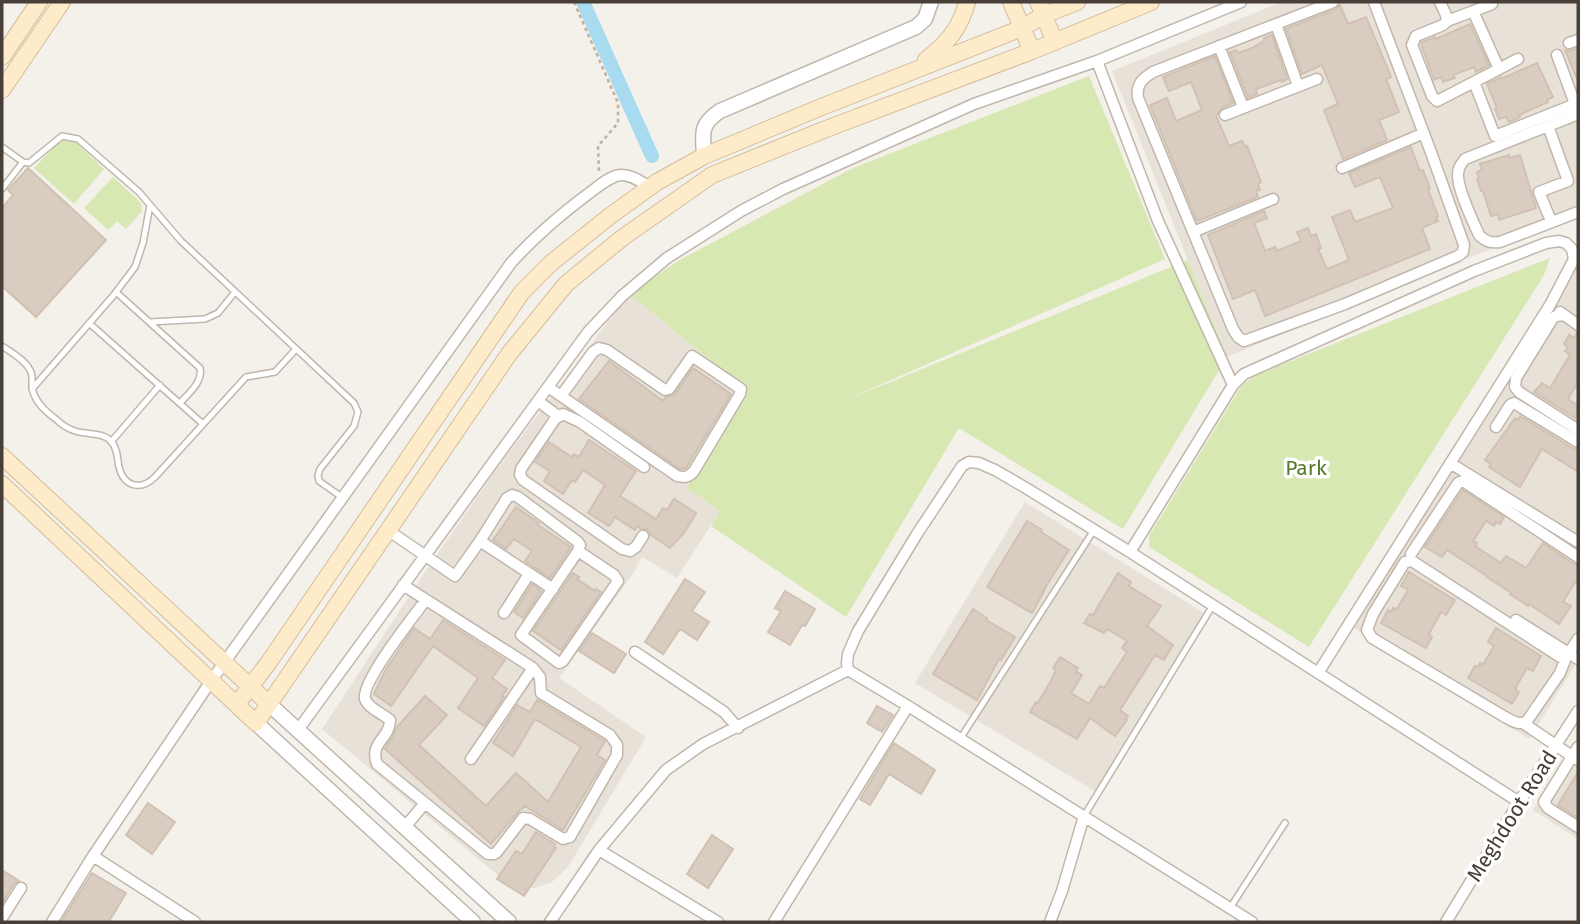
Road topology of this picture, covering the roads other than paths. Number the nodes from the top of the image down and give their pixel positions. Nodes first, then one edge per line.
1 (39, 2) edge
2 (62, 2) edge
3 (931, 2) edge
4 (967, 2) edge
5 (1011, 2) edge
6 (1077, 2) edge
7 (1151, 2) edge
8 (1241, 2) edge
9 (1333, 2) edge
10 (1374, 2) edge
11 (1440, 2) edge
12 (1492, 4) dead end
13 (1041, 8) edge
14 (1473, 11) junction
15 (1447, 21) junction
16 (1276, 24) junction
17 (1022, 28) junction
18 (1055, 42) junction
19 (1219, 46) junction
20 (1032, 51) junction
21 (1558, 55) dead end
22 (2, 57) edge
23 (1518, 59) dead end
24 (1097, 61) junction
25 (1499, 69) junction
26 (913, 70) junction
27 (1317, 79) dead end
28 (1474, 82) junction
29 (1298, 86) junction
30 (2, 90) edge
31 (1243, 107) junction
32 (1577, 107) edge
33 (1225, 115) dead end
34 (1548, 126) junction
35 (1424, 133) junction
36 (2, 147) edge
37 (704, 156) junction
38 (23, 162) junction
39 (1342, 168) dead end
40 (650, 187) junction
41 (2, 189) edge
42 (1273, 199) dead end
43 (150, 205) junction
44 (1578, 212) edge
45 (1551, 221) junction
46 (1193, 232) junction
47 (116, 292) junction
48 (235, 292) junction
49 (150, 322) junction
50 (89, 323) junction
51 (1578, 325) edge
52 (2, 346) edge
53 (296, 349) junction
54 (160, 386) junction
55 (1233, 386) junction
56 (548, 387) junction
57 (32, 390) junction
58 (561, 396) junction
59 (538, 401) junction
60 (180, 403) junction
61 (558, 416) junction
62 (204, 424) junction
63 (1496, 427) dead end
64 (1578, 430) edge
65 (111, 442) junction
66 (1578, 442) edge
67 (2, 456) edge
68 (1450, 463) junction
69 (644, 467) dead end
70 (2, 484) edge
71 (343, 498) junction
72 (1094, 530) junction
73 (389, 531) junction
74 (643, 536) dead end
75 (480, 541) junction
76 (1578, 542) edge
77 (1398, 546) junction
78 (578, 551) junction
79 (1130, 552) junction
80 (1411, 554) junction
81 (425, 556) junction
82 (1578, 557) edge
83 (529, 574) junction
84 (403, 585) junction
85 (553, 589) junction
86 (425, 601) junction
87 (1213, 605) junction
88 (504, 613) dead end
89 (1578, 639) edge
90 (635, 652) dead end
91 (1574, 656) edge
92 (225, 663) junction
93 (533, 668) junction
94 (848, 670) junction
95 (1318, 673) junction
96 (211, 681) junction
97 (250, 687) junction
98 (237, 704) junction
99 (269, 705) junction
100 (908, 706) junction
101 (1578, 710) edge
102 (256, 723) junction
103 (1523, 723) junction
104 (738, 727) junction
105 (298, 730) junction
106 (960, 739) junction
107 (1556, 746) junction
108 (1576, 755) edge
109 (471, 759) dead end
110 (1519, 802) junction
111 (425, 803) junction
112 (1084, 816) junction
113 (1285, 823) dead end
114 (405, 827) junction
115 (1578, 827) edge
116 (599, 850) junction
117 (93, 856) junction
118 (21, 888) dead end
119 (1230, 908) junction
120 (177, 911) junction
121 (2, 918) edge
122 (1239, 919) edge
123 (52, 922) edge
124 (170, 922) edge
125 (195, 922) edge
126 (473, 922) edge
127 (509, 922) edge
128 (550, 922) edge
129 (718, 922) edge
130 (774, 922) edge
131 (1051, 922) edge
132 (1252, 922) edge
133 (1446, 922) edge

1 - 22 main road
2 - 30 main road
3 - 37 street
4 - 26 main road
5 - 17 main road
6 - 13 main road
7 - 18 main road
8 - 24 street
9 - 16 street
10 - 35 street
11 - 15 street
12 - 14 street
13 - 17 main road
13 - 18 main road
14 - 15 street
14 - 25 street
15 - 28 street
16 - 19 street
16 - 29 street
17 - 20 main road
17 - 26 main road
18 - 20 main road
19 - 31 street
19 - 46 street
20 - 73 main road
21 - 32 street
23 - 25 street
24 - 55 street
24 - 56 street
25 - 28 street
26 - 37 main road
27 - 29 street
28 - 32 street
29 - 31 street
31 - 33 street
32 - 34 street
34 - 45 street
34 - 45 street
35 - 39 street
35 - 46 street
36 - 38 lane
37 - 40 main road
38 - 41 lane
38 - 43 lane
40 - 71 street
40 - 97 main road
42 - 46 street
43 - 47 lane
43 - 48 lane
44 - 45 street
47 - 49 lane
47 - 50 lane
48 - 49 lane
48 - 53 lane
49 - 60 lane
50 - 54 lane
50 - 57 lane
51 - 64 street
52 - 57 lane
53 - 62 lane
53 - 71 lane
54 - 60 lane
54 - 65 lane
55 - 68 street
55 - 79 street
56 - 58 street
56 - 59 street
57 - 65 lane
58 - 58 street
59 - 61 street
59 - 81 street
60 - 62 lane
61 - 69 street
61 - 74 street
62 - 65 lane
63 - 66 street
67 - 92 main road
68 - 76 street
68 - 77 street
70 - 96 main road
71 - 92 street
72 - 79 street
72 - 94 street
72 - 106 lane
73 - 81 street
73 - 99 main road
75 - 78 street
75 - 81 street
75 - 83 street
77 - 80 street
77 - 95 street
78 - 85 street
78 - 85 street
79 - 87 street
80 - 82 street
80 - 91 street
81 - 84 street
83 - 85 street
83 - 88 street
84 - 86 street
84 - 105 street
86 - 93 street
86 - 111 street
87 - 95 street
87 - 112 lane
89 - 91 street
90 - 104 street
92 - 96 street
92 - 97 main road
93 - 109 street
93 - 111 street
94 - 100 street
94 - 104 street
95 - 110 street
96 - 98 main road
96 - 117 street
97 - 98 main road
97 - 99 main road
98 - 102 main road
99 - 102 main road
99 - 105 street
100 - 106 street
100 - 130 street
101 - 107 street, Meghdoot Road
102 - 126 street
103 - 103 street
103 - 107 street
104 - 116 street
105 - 114 street
106 - 112 street
107 - 108 street
107 - 110 street, Meghdoot Road
108 - 115 street
110 - 133 street, Meghdoot Road
111 - 114 street
112 - 119 street
112 - 131 street
113 - 119 lane
114 - 127 street
116 - 128 street
116 - 129 street
117 - 120 street
117 - 123 street
118 - 121 street
119 - 122 street
120 - 124 street
120 - 125 street
122 - 132 street

